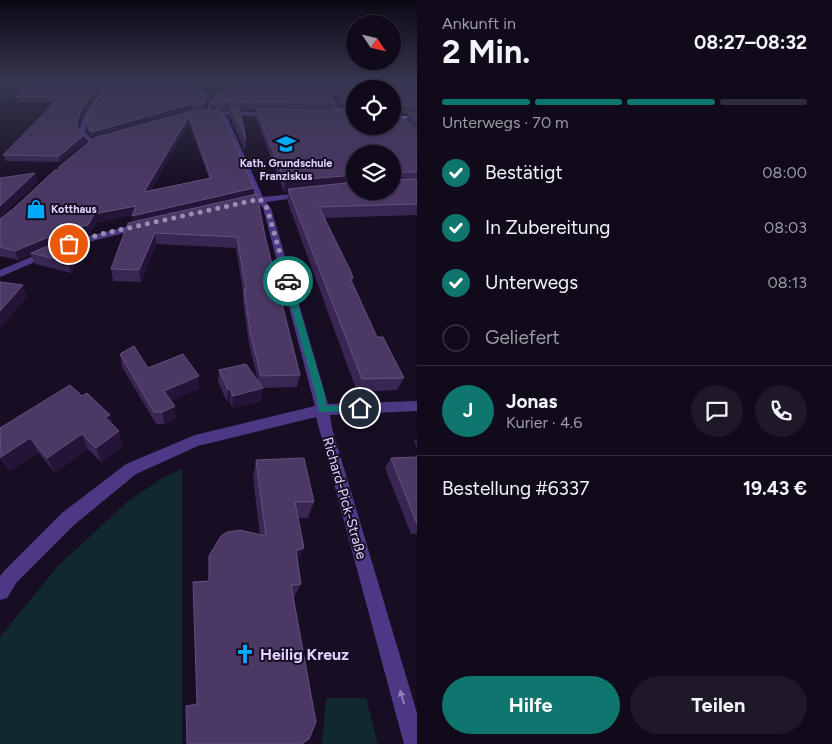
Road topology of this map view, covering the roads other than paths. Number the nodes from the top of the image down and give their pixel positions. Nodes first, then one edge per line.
1 (223, 114) edge
2 (86, 115) edge
3 (401, 117) edge
4 (417, 118) edge
5 (92, 143) edge
6 (310, 194) edge
7 (260, 199) junction
8 (242, 203) edge
9 (150, 224) edge
10 (0, 274) edge
11 (417, 406) edge
12 (322, 410) junction
13 (0, 591) edge
14 (415, 744) edge

1 - 7 street, Richard-Pick-Straße
2 - 5 street
3 - 4 main road
6 - 7 street
7 - 8 street
7 - 12 street, Richard-Pick-Straße
9 - 10 street
11 - 12 street
12 - 13 street
14 -> 12 street, Richard-Pick-Straße

